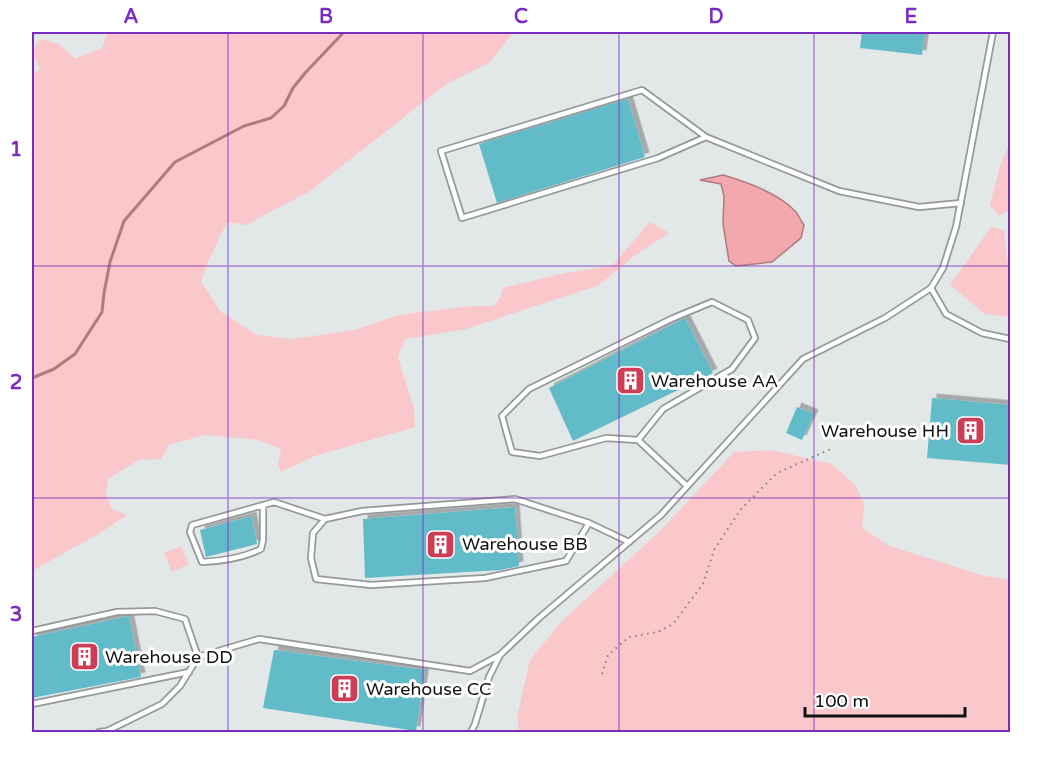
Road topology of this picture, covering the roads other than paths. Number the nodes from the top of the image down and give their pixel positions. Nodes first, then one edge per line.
1 (993, 32) edge
2 (706, 137) junction
3 (961, 203) junction
4 (930, 288) junction
5 (1011, 339) edge
6 (638, 440) junction
7 (687, 486) junction
8 (263, 505) junction
9 (325, 519) junction
10 (589, 523) junction
11 (629, 542) junction
12 (32, 631) edge
13 (500, 655) junction
14 (198, 657) junction
15 (189, 672) junction
16 (32, 704) edge
17 (99, 732) edge
18 (471, 732) edge

1 - 3 lane
2 - 2 lane
2 - 3 lane
3 - 4 lane
4 - 5 lane
4 - 7 lane
6 - 6 lane
6 - 7 lane
7 - 11 lane
8 - 8 lane
8 - 9 lane
9 - 10 lane
9 - 10 lane
10 - 11 lane
11 - 13 lane
12 - 14 lane
13 - 14 lane
13 - 18 lane
14 - 15 lane
15 - 16 lane
15 - 17 lane

